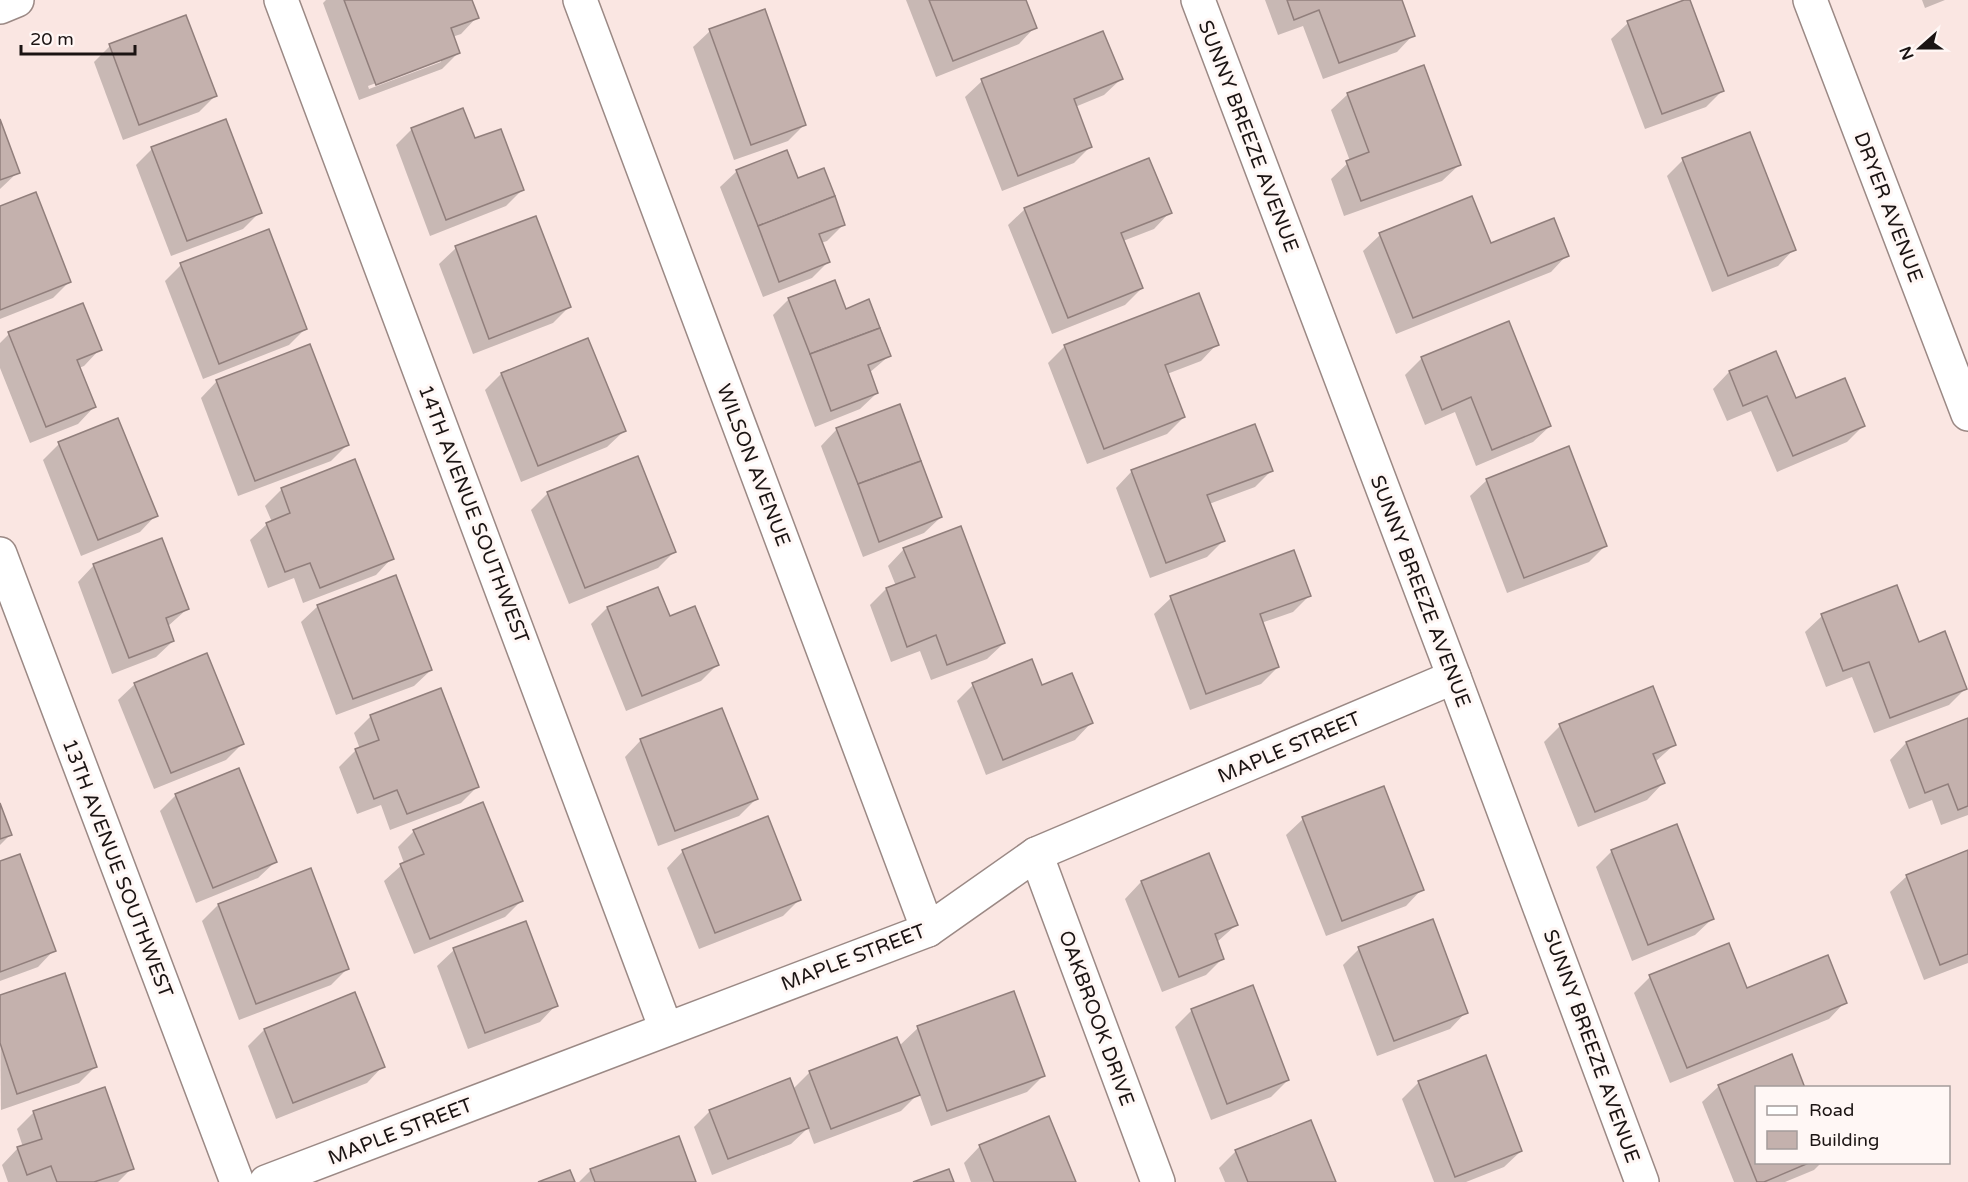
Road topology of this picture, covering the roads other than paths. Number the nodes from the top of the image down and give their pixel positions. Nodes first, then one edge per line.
1 (17, 0) edge
2 (281, 0) edge
3 (580, 0) edge
4 (1198, 0) edge
5 (1810, 0) edge
6 (0, 7) edge
7 (1968, 414) edge
8 (0, 554) edge
9 (1454, 677) junction
10 (1036, 854) junction
11 (928, 930) junction
12 (666, 1029) junction
13 (237, 1182) edge
14 (266, 1182) edge
15 (1158, 1182) edge
16 (1642, 1182) edge

1 - 6 street
2 - 12 street, 14TH AVENUE SOUTHWEST
3 - 11 street, WILSON AVENUE
4 - 9 street, SUNNY BREEZE AVENUE
5 - 7 street, DRYER AVENUE
8 - 13 street, 13TH AVENUE SOUTHWEST
9 - 10 street, MAPLE STREET
9 - 16 street, SUNNY BREEZE AVENUE
10 - 11 street, MAPLE STREET
10 - 15 street, OAKBROOK DRIVE
11 - 12 street, MAPLE STREET
12 - 14 street, MAPLE STREET

